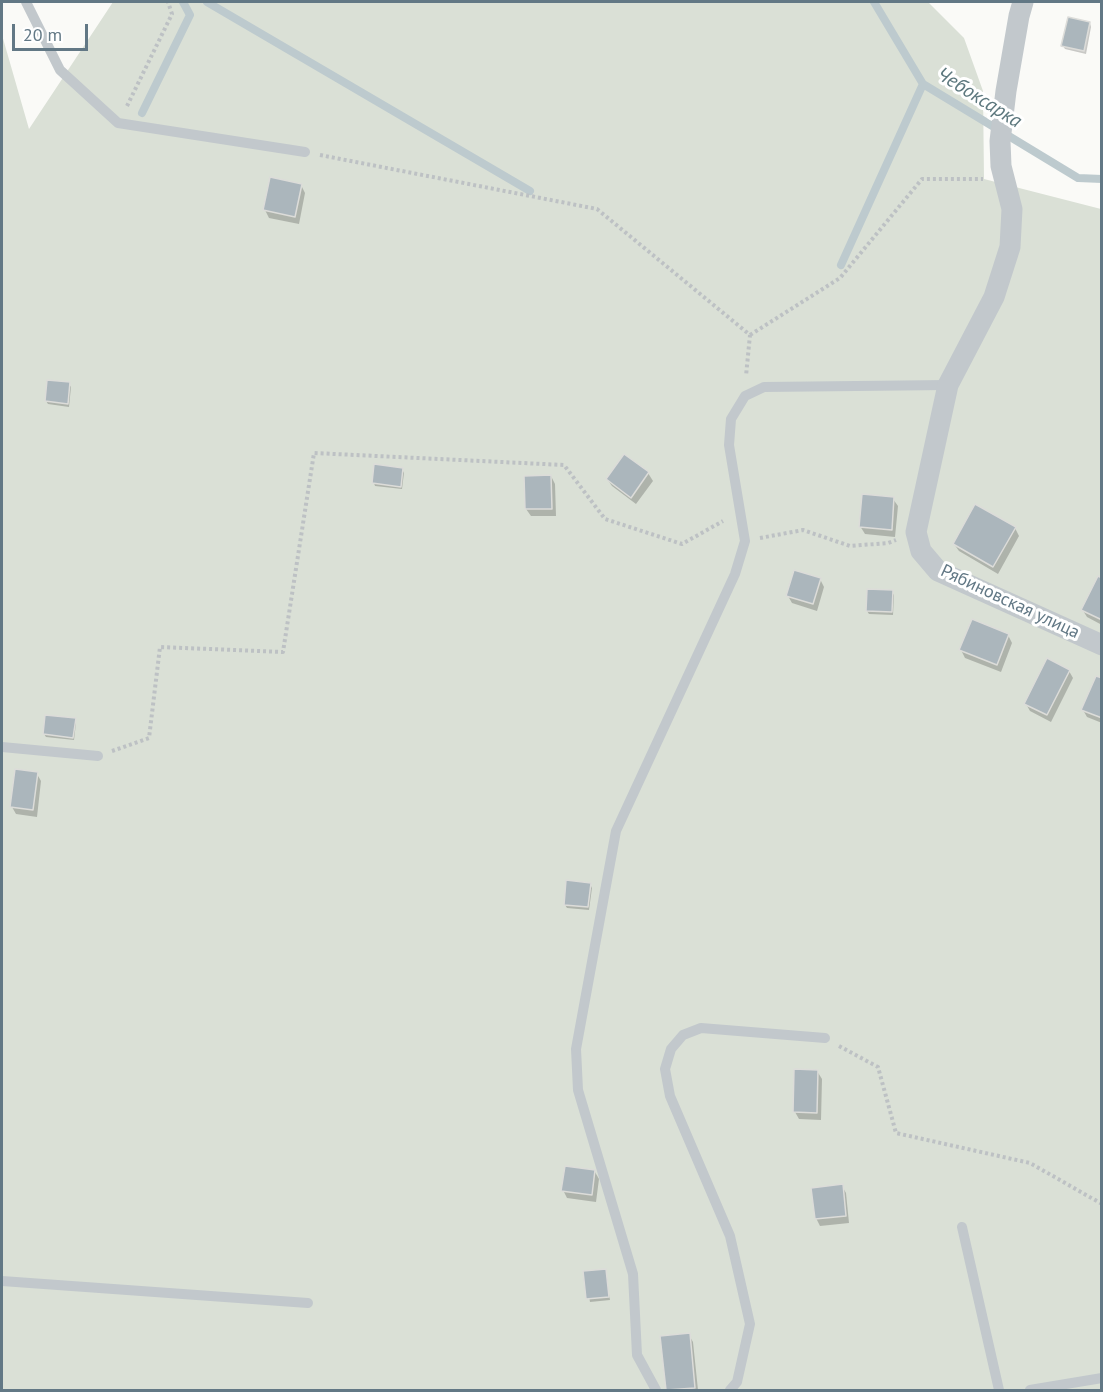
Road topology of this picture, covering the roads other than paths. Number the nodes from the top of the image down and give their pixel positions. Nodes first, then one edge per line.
1 (26, 2) edge
2 (1016, 6) edge
3 (305, 152) road end
4 (948, 385) junction
5 (1101, 645) edge
6 (2, 747) edge
7 (98, 756) road end
8 (825, 1038) road end
9 (962, 1227) dead end
10 (2, 1281) edge
11 (308, 1303) dead end
12 (1101, 1378) edge
13 (656, 1390) edge
14 (730, 1390) edge
15 (999, 1390) edge
16 (1029, 1390) edge

1 - 3 lane
2 - 4 street
4 - 5 street, Рябиновская улица
4 - 13 lane
6 - 7 lane
8 - 14 lane
9 - 15 lane
10 - 11 lane
12 - 16 lane

